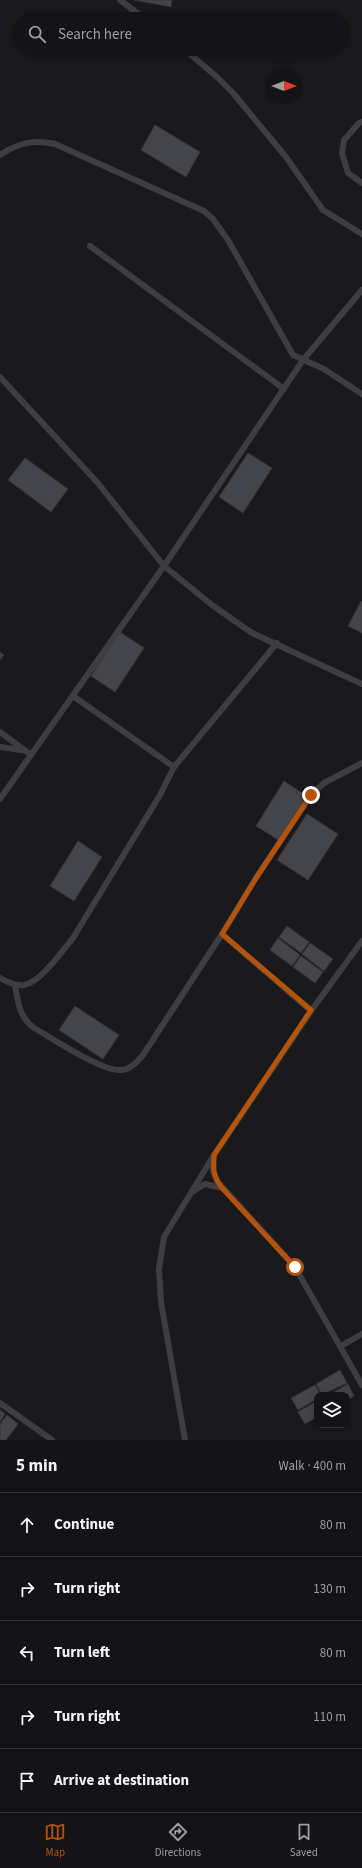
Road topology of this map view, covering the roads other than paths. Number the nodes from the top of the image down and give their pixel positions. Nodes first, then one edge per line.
1 (120, 0) edge
2 (136, 12) edge
3 (192, 56) edge
4 (362, 122) edge
5 (0, 155) edge
6 (362, 184) edge
7 (362, 234) edge
8 (90, 246) dead end
9 (362, 290) edge
10 (303, 360) junction
11 (0, 377) edge
12 (284, 389) junction
13 (362, 394) edge
14 (164, 566) junction
15 (277, 643) junction
16 (362, 684) edge
17 (73, 696) junction
18 (0, 732) edge
19 (0, 748) edge
20 (31, 755) junction
21 (362, 763) edge
22 (174, 767) junction
23 (0, 800) edge
24 (222, 934) junction
25 (362, 940) edge
26 (0, 978) edge
27 (15, 985) junction
28 (311, 1010) junction
29 (214, 1155) junction
30 (222, 1188) junction
31 (191, 1193) junction
32 (362, 1334) edge
33 (340, 1346) junction
34 (362, 1385) edge
35 (0, 1403) edge
36 (52, 1440) edge
37 (185, 1440) edge

1 - 2 lane
3 - 7 lane
4 - 6 lane
5 - 10 lane
8 - 12 lane
9 - 10 lane
10 - 12 lane
10 - 13 lane
11 - 14 lane
12 - 14 lane
14 - 15 lane
14 - 17 lane
15 - 16 lane
15 - 22 lane
17 - 20 lane
17 - 22 lane
18 - 20 lane
19 - 20 lane
20 - 23 lane
21 - 24 lane
22 - 27 lane
24 - 27 lane
24 - 28 lane
25 - 28 lane
26 - 27 lane
28 - 29 lane
29 - 30 lane
29 - 31 lane
30 - 31 lane
30 - 33 lane
31 - 37 lane
32 - 33 lane
33 - 34 lane
35 - 36 lane

